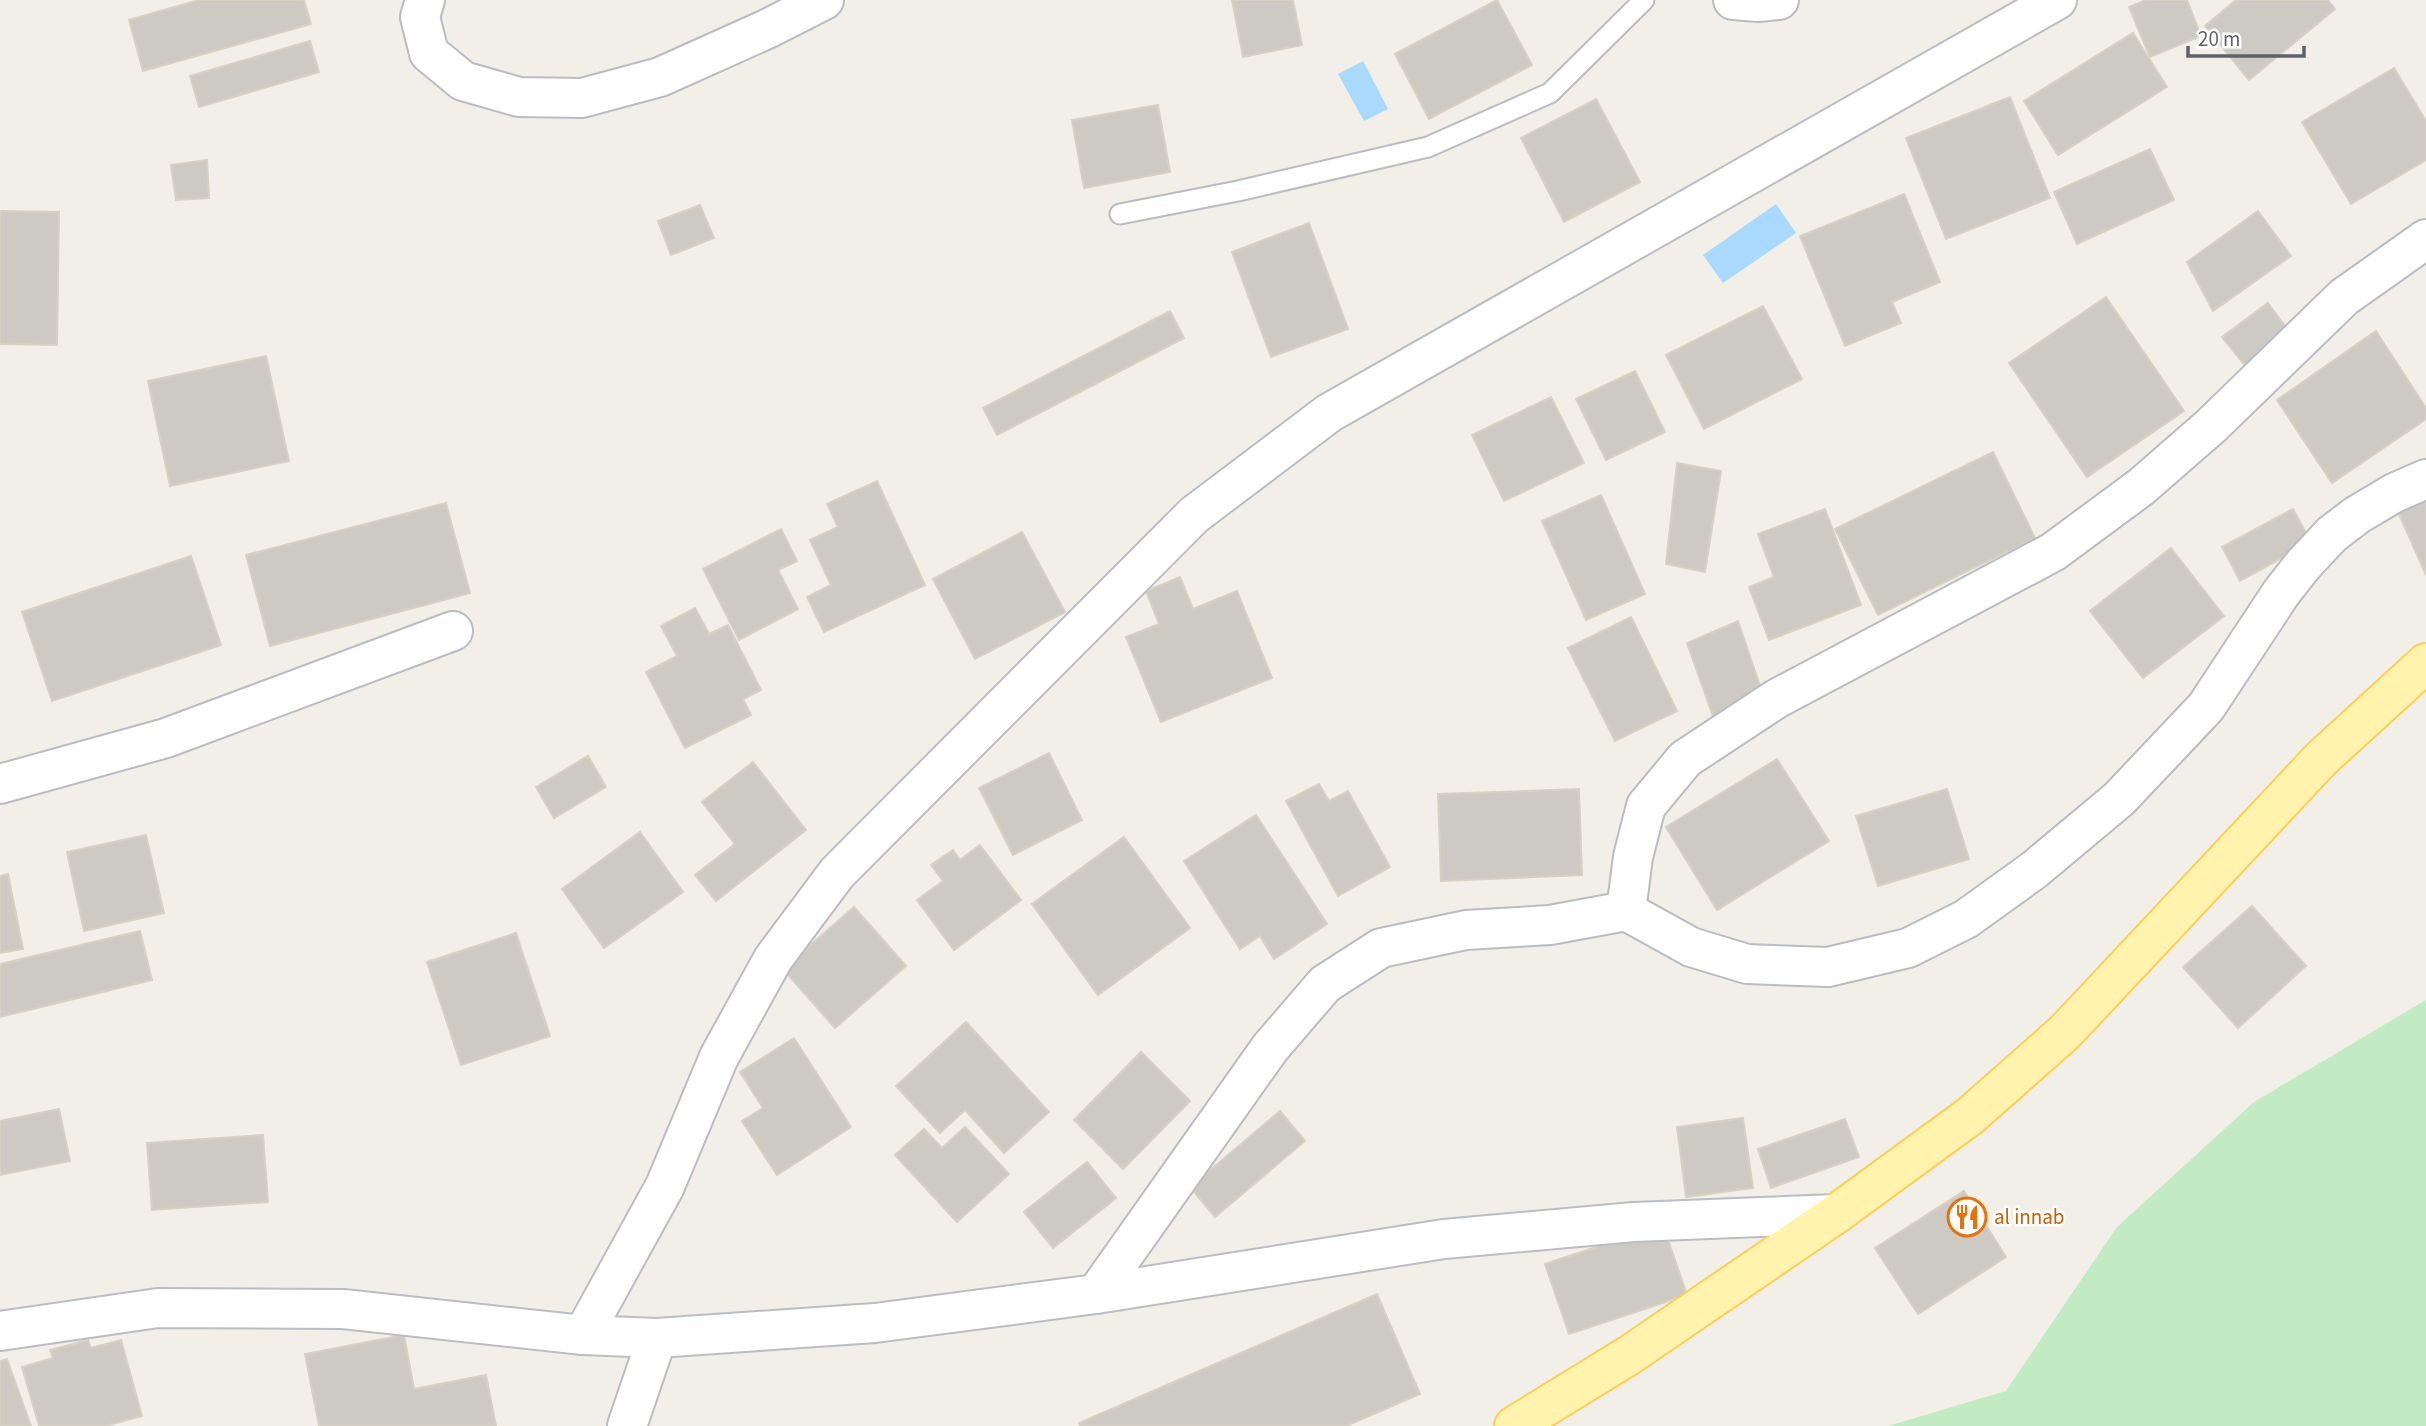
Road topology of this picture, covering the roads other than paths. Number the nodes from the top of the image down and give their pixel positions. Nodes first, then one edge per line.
1 (425, 0) edge
2 (824, 0) edge
3 (1644, 0) edge
4 (1733, 0) edge
5 (1779, 0) edge
6 (2057, 0) edge
7 (1120, 214) dead end
8 (2426, 239) edge
9 (2426, 479) edge
10 (453, 631) dead end
11 (2426, 663) edge
12 (0, 784) edge
13 (1626, 911) junction
14 (1836, 1214) junction
15 (1097, 1294) junction
16 (0, 1331) edge
17 (583, 1335) junction
18 (657, 1338) junction
19 (627, 1426) edge
20 (1514, 1426) edge

1 - 2 street
3 - 7 lane
4 - 5 street
6 - 17 street
8 - 13 street
9 - 13 street
10 - 12 street
11 - 14 main road
13 - 15 street
14 - 15 street
14 - 20 main road
15 - 18 street
16 - 17 street
17 - 18 street
18 - 19 street

